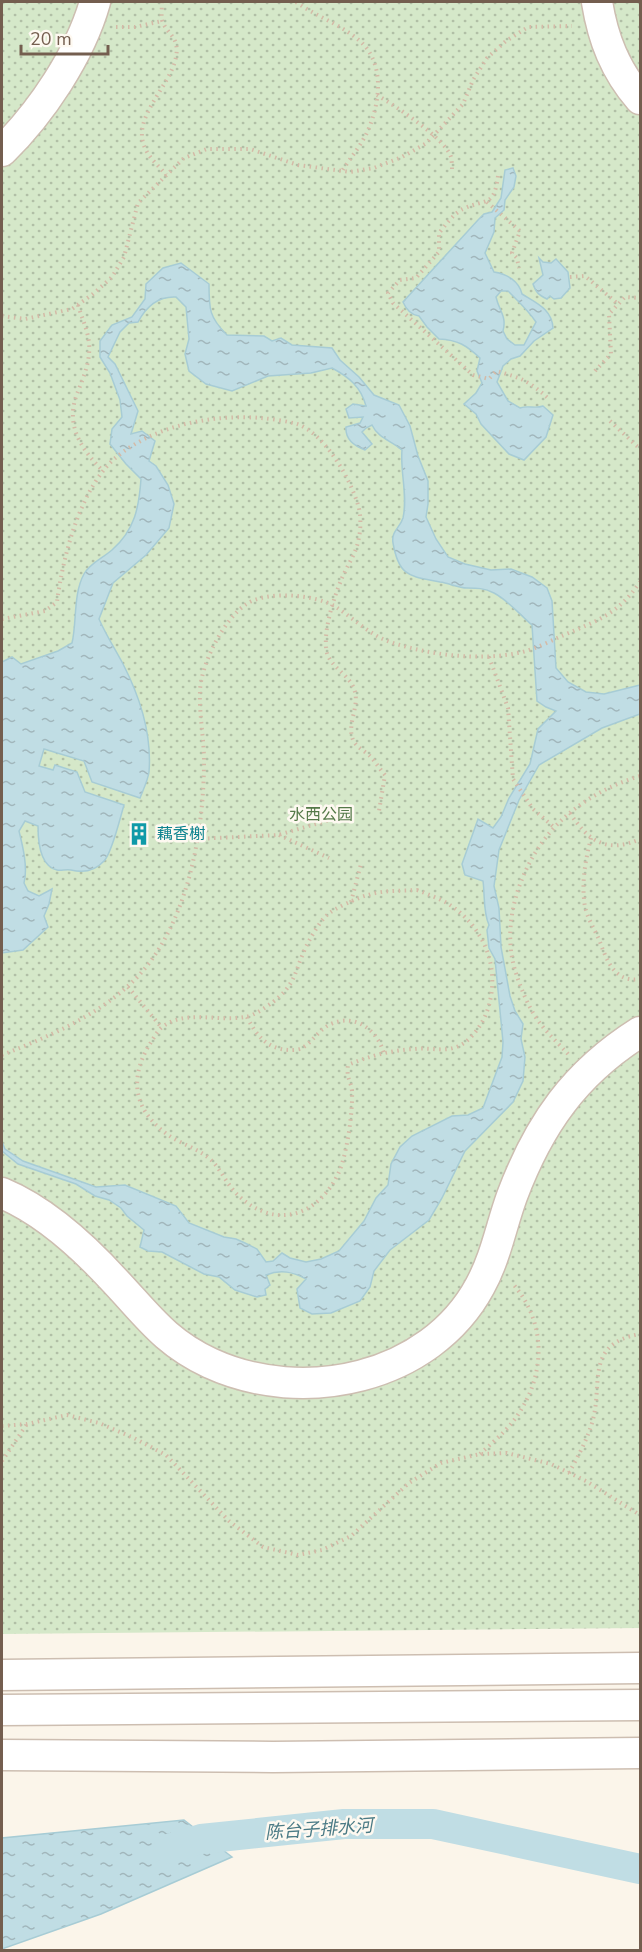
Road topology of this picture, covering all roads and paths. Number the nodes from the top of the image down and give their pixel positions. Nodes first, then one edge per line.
1 (162, 2) edge
2 (296, 2) edge
3 (597, 2) edge
4 (91, 12) edge
5 (162, 21) junction
6 (602, 31) junction
7 (377, 95) junction
8 (640, 99) edge
9 (433, 136) junction
10 (2, 151) edge
11 (342, 171) junction
12 (452, 172) dead end
13 (166, 175) junction
14 (498, 176) dead end
15 (487, 201) junction
16 (519, 268) dead end
17 (570, 277) dead end
18 (640, 298) edge
19 (618, 304) junction
20 (78, 305) junction
21 (2, 316) edge
22 (595, 371) dead end
23 (549, 399) dead end
24 (610, 421) dead end
25 (640, 449) edge
26 (103, 471) junction
27 (640, 582) edge
28 (333, 605) junction
29 (2, 619) edge
30 (489, 657) junction
31 (640, 776) edge
32 (379, 811) dead end
33 (570, 813) junction
34 (333, 819) dead end
35 (555, 828) junction
36 (278, 835) junction
37 (591, 838) junction
38 (196, 839) junction
39 (640, 839) edge
40 (329, 858) dead end
41 (361, 864) dead end
42 (351, 903) junction
43 (640, 979) edge
44 (128, 987) junction
45 (247, 1017) junction
46 (162, 1028) junction
47 (640, 1032) edge
48 (384, 1053) junction
49 (2, 1055) edge
50 (585, 1074) junction
51 (2, 1193) edge
52 (490, 1264) junction
53 (640, 1334) edge
54 (27, 1424) junction
55 (2, 1426) edge
56 (480, 1454) junction
57 (2, 1461) edge
58 (569, 1473) junction
59 (640, 1515) edge
60 (640, 1668) edge
61 (2, 1675) edge
62 (640, 1705) edge
63 (2, 1710) edge
64 (640, 1720) edge
65 (2, 1723) edge
66 (640, 1753) edge
67 (2, 1755) edge

1 - 5 path
2 - 7 path
3 - 6 street
4 - 5 path
4 - 10 street
5 - 13 path
6 - 8 street
6 - 9 path
7 - 9 path
7 - 11 path
9 - 11 path
9 - 12 path
11 - 13 path
13 - 20 path
14 - 15 path
15 - 16 path
15 - 23 path
17 - 19 path
18 - 19 path
19 - 22 path
20 - 21 path
20 - 26 path
24 - 25 path
26 - 28 path
26 - 29 path
27 - 30 path
28 - 30 path
28 - 32 path
28 - 38 path
30 - 35 path
31 - 33 path
33 - 35 path
33 - 37 path
34 - 36 path
35 - 50 path
36 - 38 path
36 - 40 path
37 - 39 path
37 - 43 path
38 - 44 path
41 - 42 path
42 - 45 path
42 - 48 path
44 - 46 path
44 - 49 path
45 - 46 path
45 - 48 path
46 - 48 path
47 - 50 street
50 - 52 street
51 - 52 street
52 - 56 path
53 - 58 path
54 - 55 path
54 - 56 path
54 - 57 path
56 - 58 path
58 - 59 path
60 - 61 street
62 - 63 street
64 - 65 street
66 - 67 street

